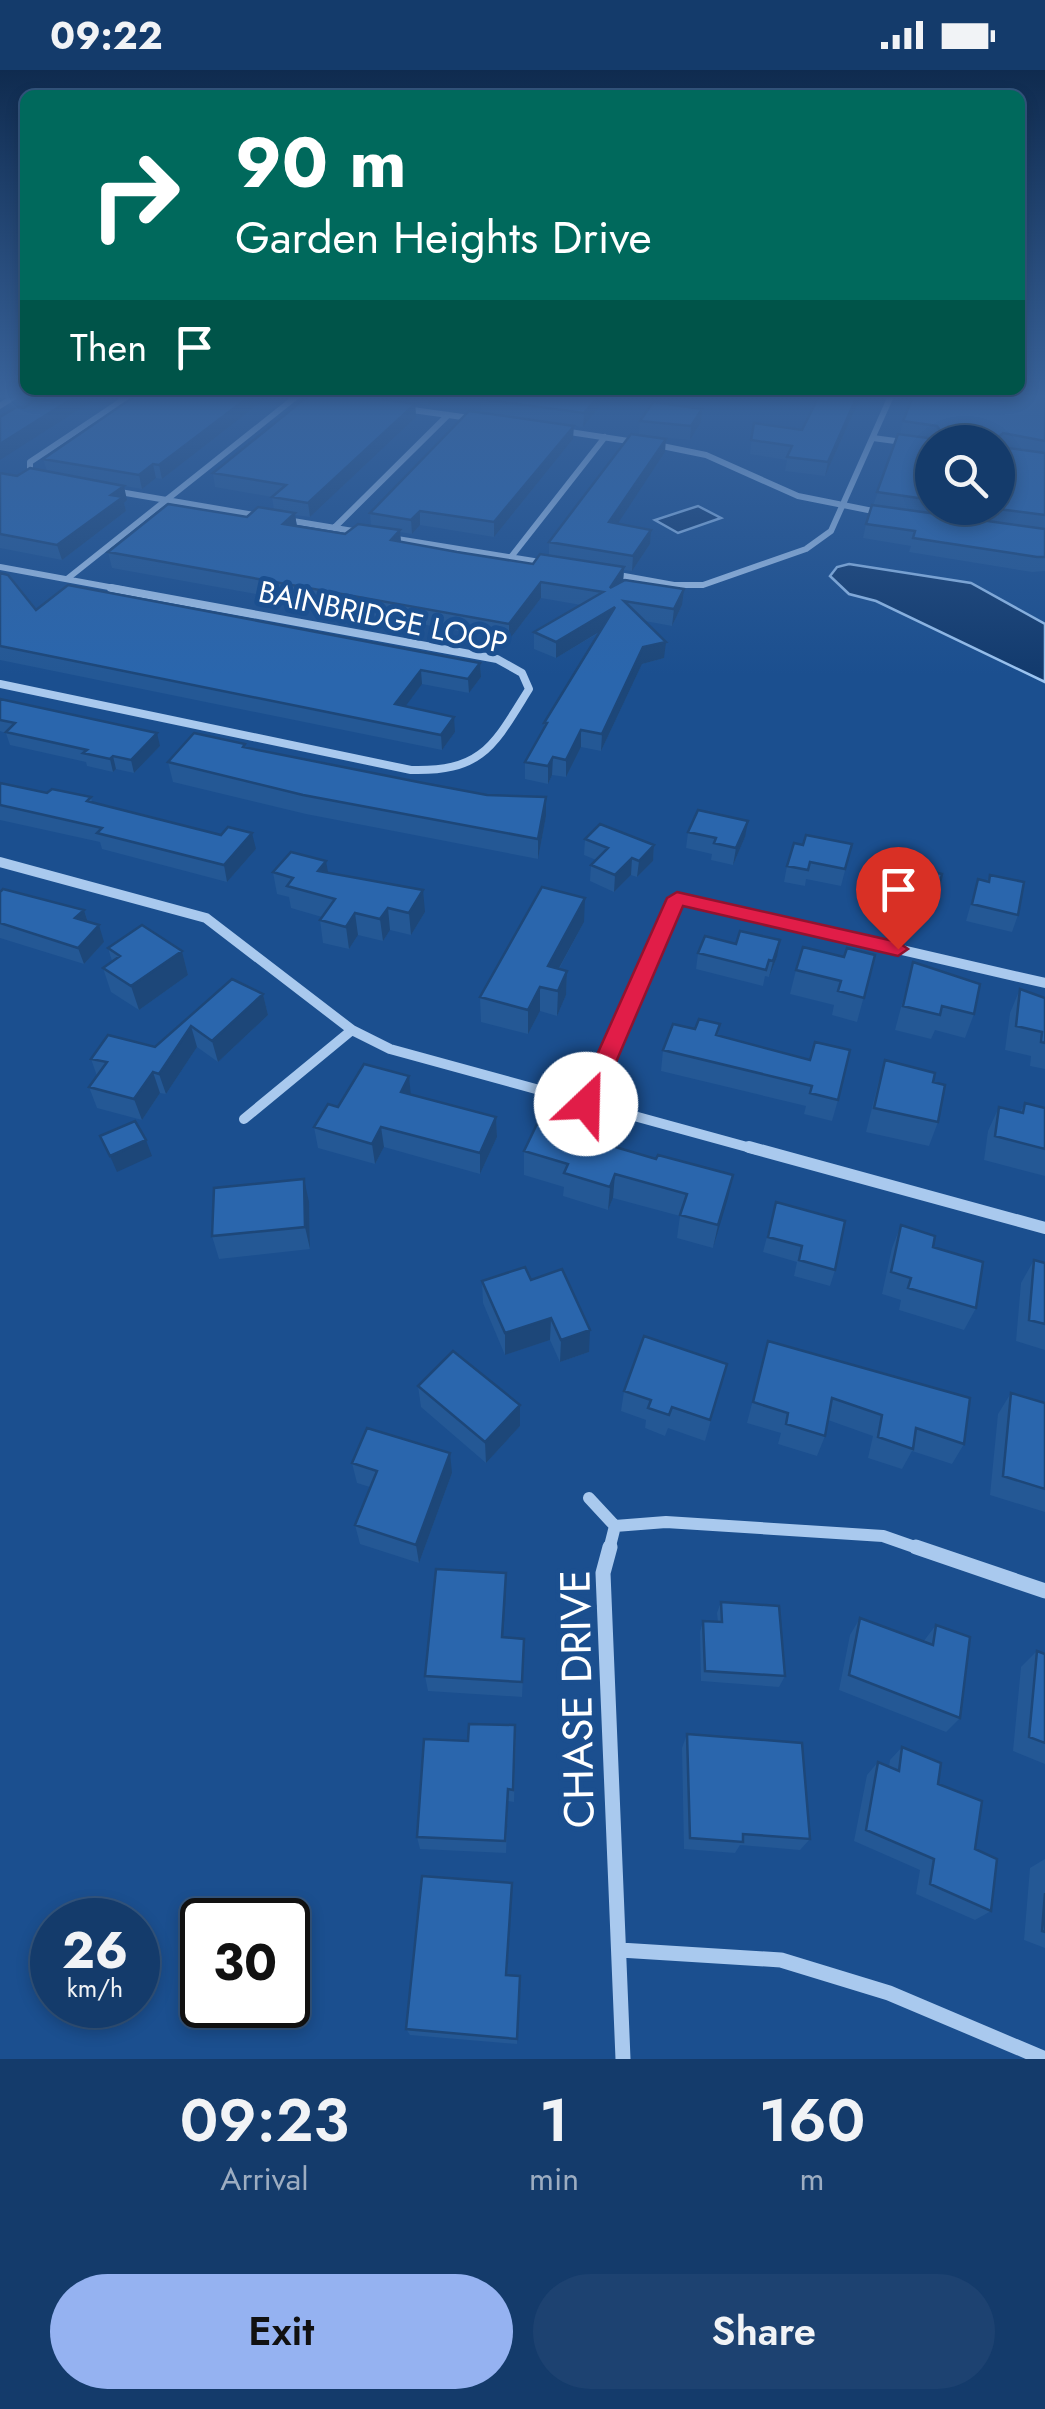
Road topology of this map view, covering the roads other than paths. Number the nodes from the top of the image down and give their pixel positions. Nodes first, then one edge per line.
1 (103, 489) edge
2 (180, 489) edge
3 (374, 489) edge
4 (565, 489) edge
5 (782, 489) edge
6 (852, 489) edge
7 (166, 500) junction
8 (844, 508) junction
9 (899, 516) edge
10 (334, 528) junction
11 (511, 558) junction
12 (547, 564) edge
13 (0, 566) edge
14 (602, 572) edge
15 (67, 579) junction
16 (0, 684) edge
17 (0, 862) edge
18 (1045, 983) edge
19 (352, 1030) junction
20 (586, 1104) junction
21 (244, 1119) dead end
22 (1045, 1228) edge
23 (589, 1498) dead end
24 (616, 1526) junction
25 (1045, 1591) edge
26 (620, 1950) junction
27 (622, 2059) edge
28 (1045, 2059) edge

1 - 7 street
2 - 7 street
3 - 10 street
4 - 11 street
5 - 8 street
6 - 8 street
7 - 10 street
7 - 15 street
8 - 9 street
8 - 14 street
10 - 11 street
11 - 12 street
13 - 15 street, BAINBRIDGE LOOP
15 - 16 street, BAINBRIDGE LOOP
17 - 19 street
18 - 20 street
19 - 20 street
19 - 21 street
20 - 22 street
23 - 24 street
24 - 25 street, CHASE DRIVE
24 - 26 street, CHASE DRIVE
26 - 27 street, CHASE DRIVE
26 - 28 street

